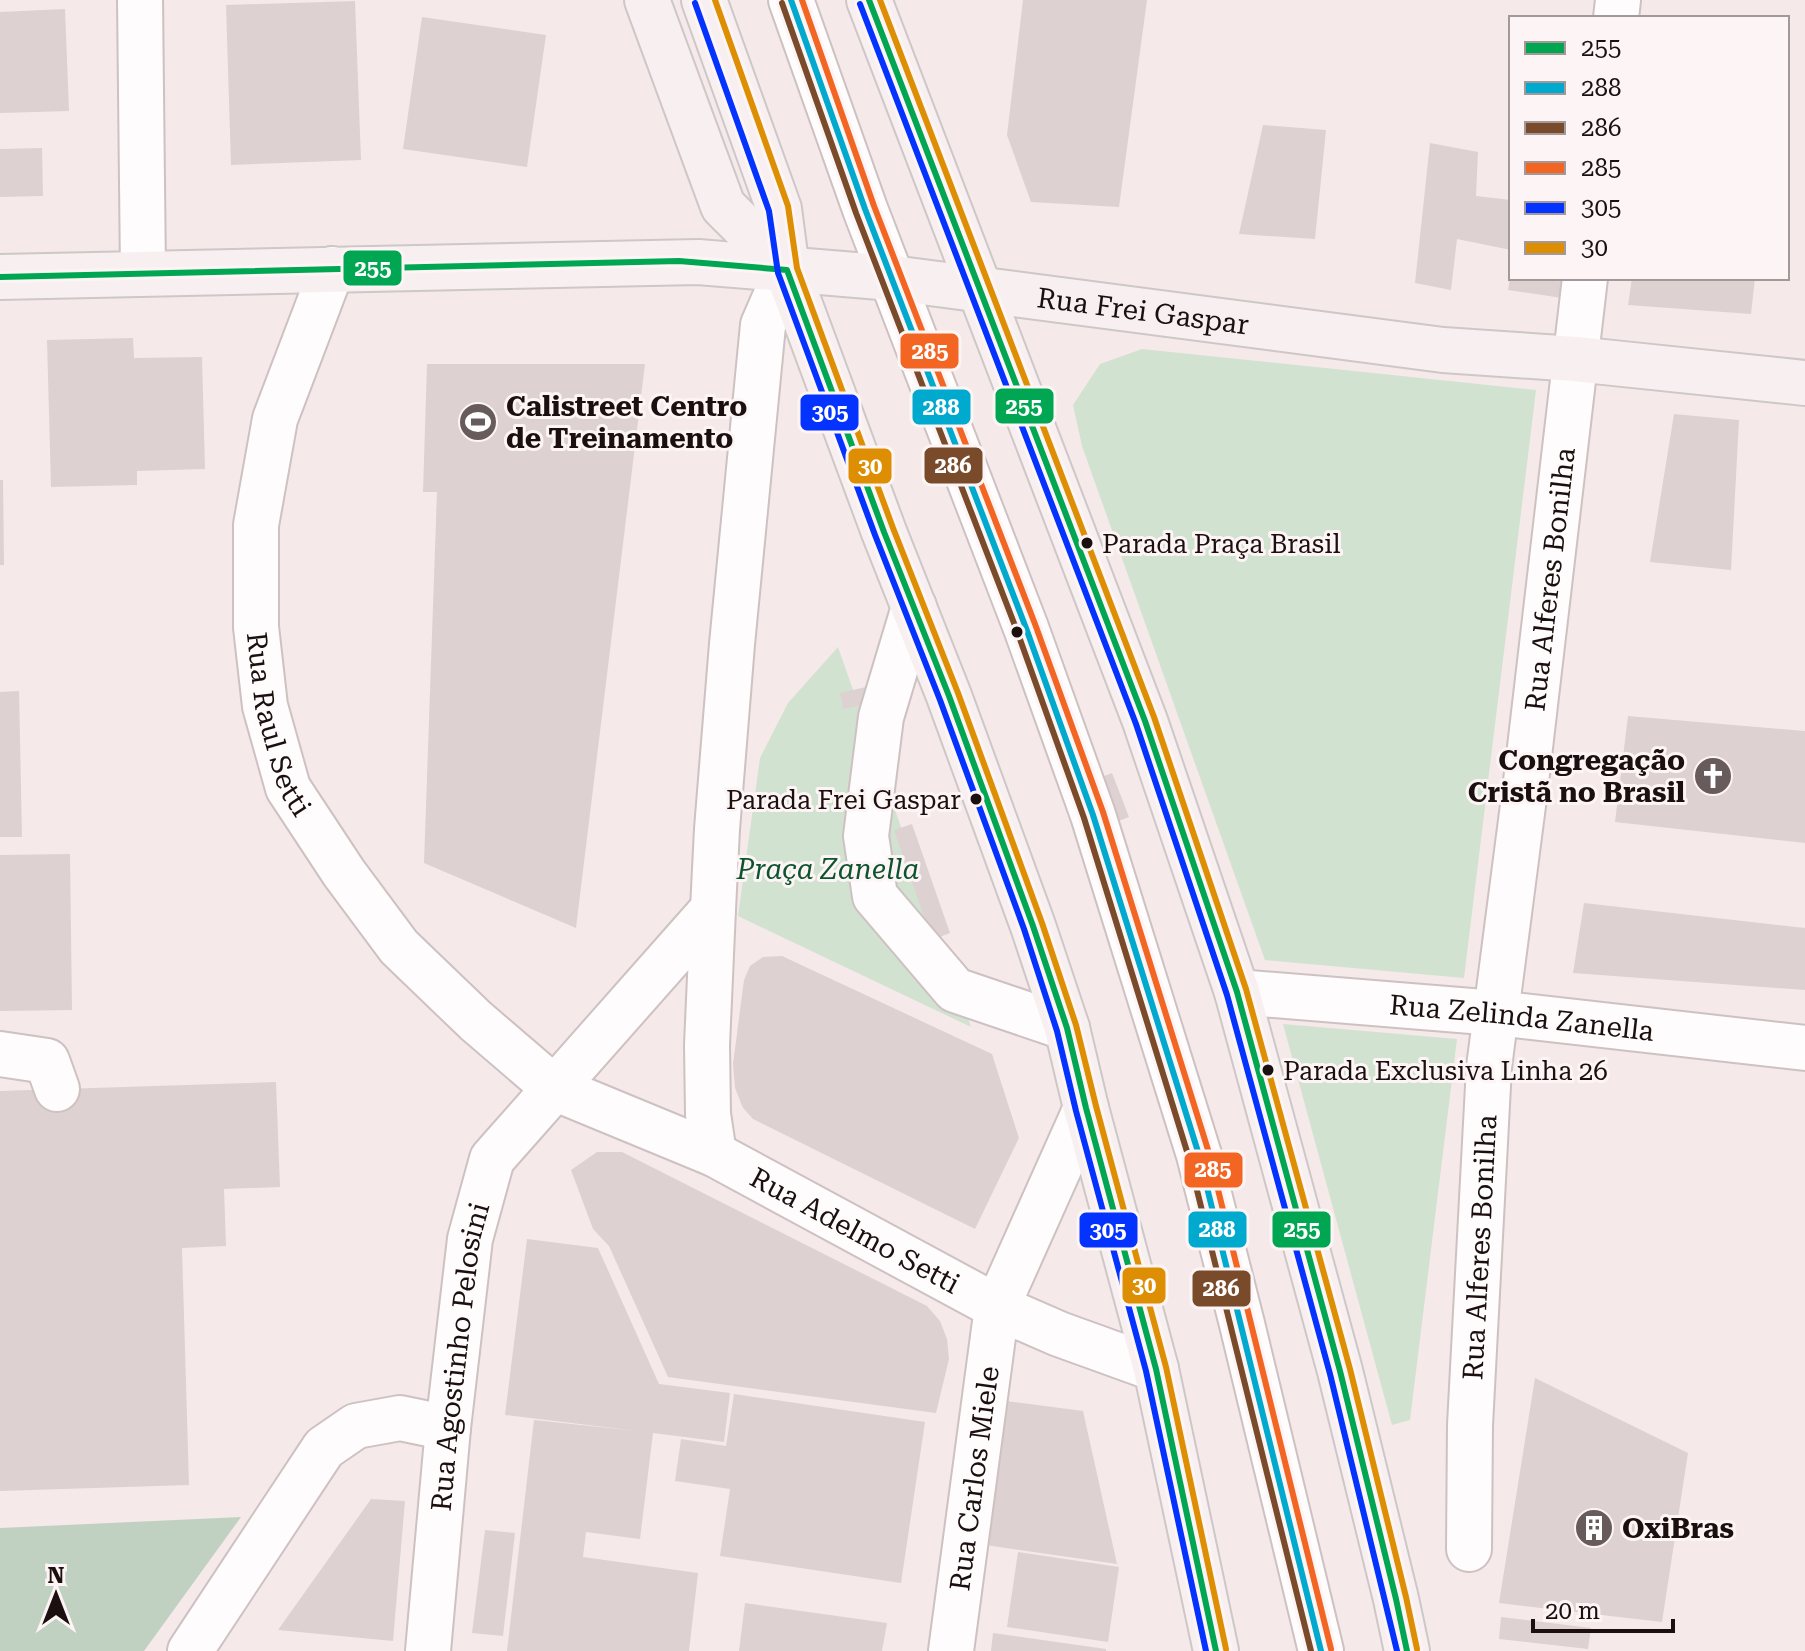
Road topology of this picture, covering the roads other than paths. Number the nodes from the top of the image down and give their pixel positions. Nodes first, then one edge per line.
1 (140, 0) edge
2 (647, 0) edge
3 (704, 0) edge
4 (791, 0) edge
5 (869, 0) edge
6 (332, 269) junction
7 (787, 270) junction
8 (143, 273) junction
9 (0, 277) edge
10 (892, 278) junction
11 (1585, 280) edge
12 (979, 289) junction
13 (1575, 359) junction
14 (1805, 383) edge
15 (914, 607) junction
16 (713, 909) junction
17 (1237, 992) junction
18 (1496, 1013) junction
19 (1067, 1028) junction
20 (1805, 1048) edge
21 (0, 1054) edge
22 (554, 1088) junction
23 (57, 1089) dead end
24 (1086, 1108) junction
25 (714, 1154) junction
26 (997, 1307) junction
27 (1156, 1369) junction
28 (448, 1428) junction
29 (1469, 1549) dead end
30 (190, 1651) edge
31 (428, 1651) edge
32 (951, 1651) edge
33 (1216, 1651) edge
34 (1321, 1651) edge
35 (1407, 1651) edge

1 - 8 street
2 - 7 main road
3 - 7 main road
4 - 10 street
5 - 12 main road
6 - 7 main road, Rua Frei Gaspar
6 - 8 main road, Rua Frei Gaspar
6 - 22 street, Rua Raul Setti
7 - 10 main road, Rua Frei Gaspar
7 - 15 main road
7 - 16 street
8 - 9 main road, Rua Frei Gaspar
10 - 12 main road, Rua Frei Gaspar
10 - 34 street
11 - 13 street, Rua Alferes Bonilha
12 - 13 main road, Rua Frei Gaspar
12 - 17 main road
13 - 14 main road, Rua Frei Gaspar
13 - 18 street, Rua Alferes Bonilha
15 - 19 main road
15 - 19 street
16 - 22 street, Rua Agostinho Pelosini
16 - 25 street
17 - 18 street, Rua Zelinda Zanella
17 - 35 main road
18 - 20 street, Rua Zelinda Zanella
18 - 29 street, Rua Alferes Bonilha
19 - 24 main road
21 - 23 street
22 - 25 street, Rua Adelmo Setti
22 - 28 street, Rua Agostinho Pelosini
24 - 26 street, Rua Carlos Miele
24 - 27 main road
25 - 26 street, Rua Adelmo Setti
26 - 27 street, Rua Adelmo Setti
26 - 32 street, Rua Carlos Miele
27 - 33 main road
28 - 30 street
28 - 31 street, Rua Agostinho Pelosini

